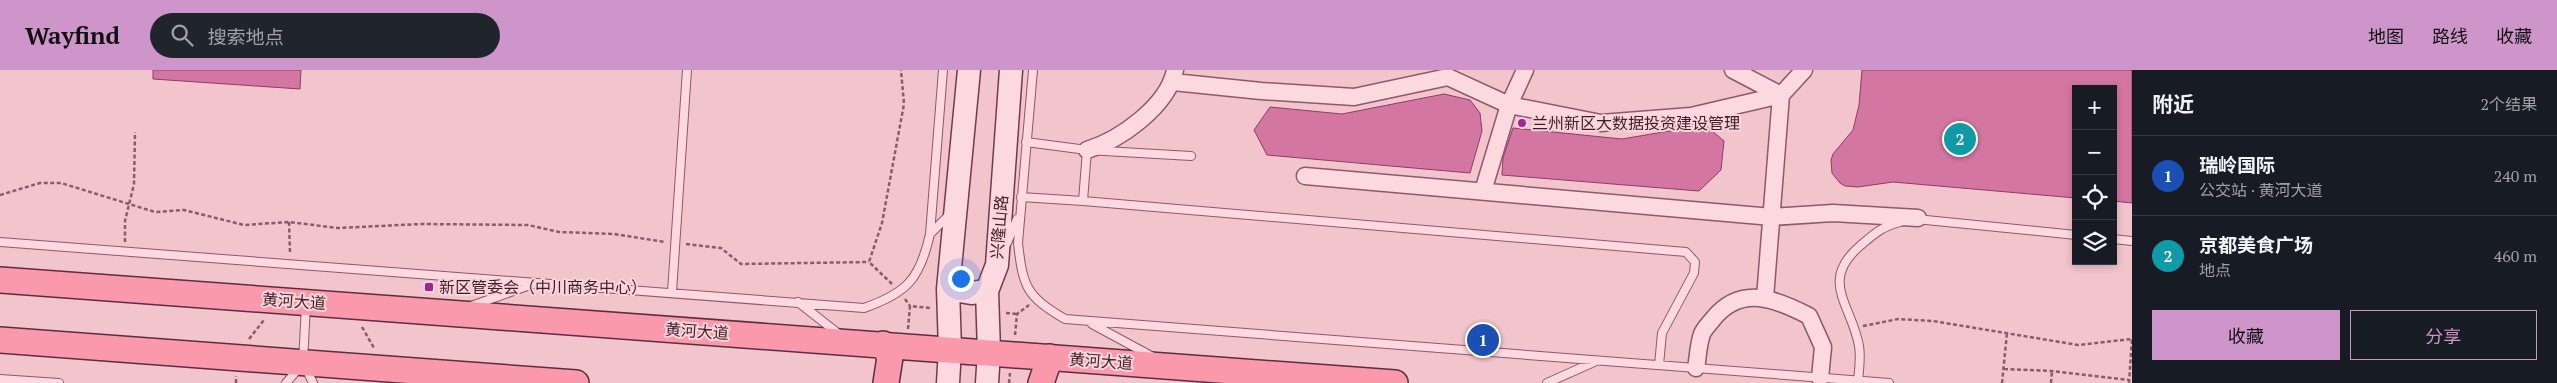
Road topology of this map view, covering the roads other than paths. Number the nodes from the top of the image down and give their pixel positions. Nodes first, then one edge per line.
1 (687, 70) edge
2 (943, 70) edge
3 (968, 70) edge
4 (1012, 70) edge
5 (1033, 70) edge
6 (1524, 70) edge
7 (1733, 70) edge
8 (1804, 70) edge
9 (1174, 76) edge
10 (1781, 95) junction
11 (1509, 105) junction
12 (1026, 142) junction
13 (1086, 150) junction
14 (1192, 156) dead end
15 (1305, 176) dead end
16 (1483, 191) junction
17 (1021, 198) junction
18 (1082, 201) junction
19 (957, 208) junction
20 (1020, 214) junction
21 (1772, 217) junction
22 (1918, 218) junction
23 (930, 234) junction
24 (2072, 235) edge
25 (2117, 239) edge
26 (2132, 241) edge
27 (0, 242) edge
28 (996, 265) junction
29 (0, 280) edge
30 (537, 282) junction
31 (948, 289) junction
32 (987, 290) junction
33 (672, 292) junction
34 (1765, 298) junction
35 (306, 302) junction
36 (797, 302) junction
37 (454, 313) junction
38 (1090, 323) junction
39 (0, 340) edge
40 (850, 342) junction
41 (883, 344) junction
42 (950, 349) junction
43 (989, 352) junction
44 (1050, 357) junction
45 (1596, 361) junction
46 (1170, 366) junction
47 (1659, 366) junction
48 (1696, 368) junction
49 (308, 373) edge
50 (1820, 378) junction
51 (0, 379) edge
52 (1858, 381) junction
53 (59, 383) edge
54 (286, 383) edge
55 (576, 383) edge
56 (886, 383) edge
57 (948, 383) edge
58 (987, 383) edge
59 (1041, 383) edge
60 (1395, 383) edge
61 (1547, 383) edge
62 (1889, 383) edge

1 - 33 lane
2 - 23 lane
3 - 19 street
4 - 28 street, 兴隆山路
5 - 12 lane
6 - 11 street
7 - 10 street
8 - 10 street
9 - 11 street
9 - 13 street
10 - 11 street
10 - 21 street
11 - 16 street
12 - 13 lane
12 - 17 lane
13 - 14 lane
13 - 18 lane
15 - 16 street
16 - 21 street
17 - 18 lane
17 - 20 lane
18 - 47 lane
19 - 23 lane
19 - 31 street
20 - 28 lane
20 - 38 lane
21 - 22 street
21 - 34 street
22 - 24 lane
22 - 52 lane
23 - 36 lane
25 - 26 lane
27 - 30 lane
28 - 32 street, 兴隆山路
29 - 35 main road, 黄河大道
30 - 33 lane
30 - 37 lane
31 - 32 street
31 - 42 street
32 - 43 street, 兴隆山路
33 - 36 lane
34 - 48 street
34 - 50 street
35 - 37 main road, 黄河大道
35 - 49 lane
36 - 40 lane
37 - 40 main road, 黄河大道
38 - 45 lane
38 - 46 lane
39 - 49 main road
40 - 41 main road, 黄河大道
41 - 42 main road, 黄河大道
41 - 56 main road
42 - 43 main road, 黄河大道
42 - 57 street
43 - 44 main road, 黄河大道
43 - 58 street, 兴隆山路
44 - 46 main road, 黄河大道
44 - 59 main road
45 - 47 lane
45 - 61 lane
46 - 60 main road, 黄河大道
47 - 48 lane
48 - 50 lane
49 - 54 lane
49 - 55 main road
50 - 52 lane
51 - 53 lane
52 - 62 lane

